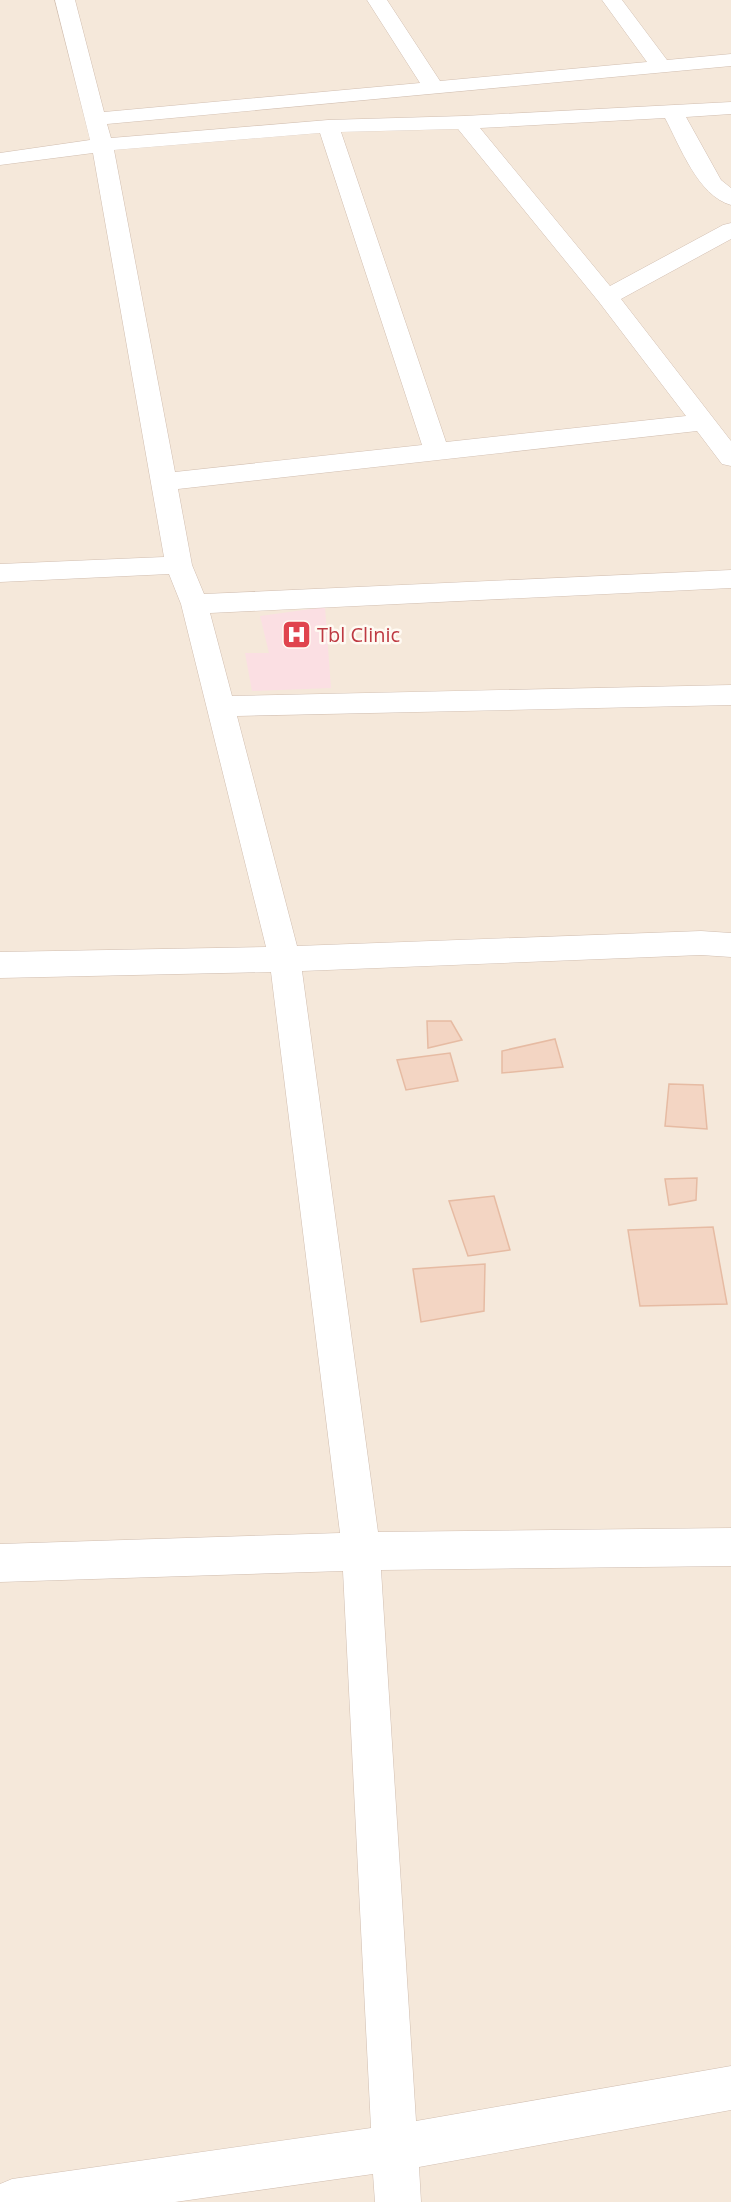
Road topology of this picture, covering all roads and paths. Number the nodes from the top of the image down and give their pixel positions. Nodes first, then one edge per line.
1 (65, 0) edge
2 (377, 0) edge
3 (612, 0) edge
4 (731, 60) edge
5 (661, 66) junction
6 (434, 88) junction
7 (731, 108) edge
8 (672, 111) junction
9 (95, 118) junction
10 (464, 122) junction
11 (328, 126) junction
12 (102, 146) junction
13 (0, 159) edge
14 (731, 198) edge
15 (731, 230) edge
16 (607, 297) junction
17 (703, 422) junction
18 (436, 452) junction
19 (731, 458) edge
20 (163, 482) junction
21 (179, 565) junction
22 (0, 573) edge
23 (731, 579) edge
24 (194, 604) junction
25 (731, 695) edge
26 (220, 706) junction
27 (731, 945) edge
28 (285, 959) junction
29 (0, 965) edge
30 (731, 1547) edge
31 (361, 1551) junction
32 (0, 1563) edge
33 (731, 2088) edge
34 (395, 2148) junction
35 (12, 2202) edge
36 (398, 2202) edge

1 - 9 street
2 - 6 street
3 - 5 street
4 - 5 street
5 - 6 street
6 - 9 street
7 - 8 street
8 - 10 street
8 - 14 street
9 - 12 street
10 - 11 street
10 - 16 street
11 - 12 street
11 - 18 street
12 - 13 street
12 - 20 street
15 - 16 street
16 - 17 street
17 - 18 street
17 - 19 street
18 - 20 street
20 - 21 street
21 - 22 street
21 - 24 street
23 - 24 street
24 - 26 street
25 - 26 street
26 - 28 street
27 - 28 street
28 - 29 street
28 - 31 street
30 - 31 street
31 - 32 street
31 - 34 street
33 - 34 street
34 - 35 street
34 - 36 street

